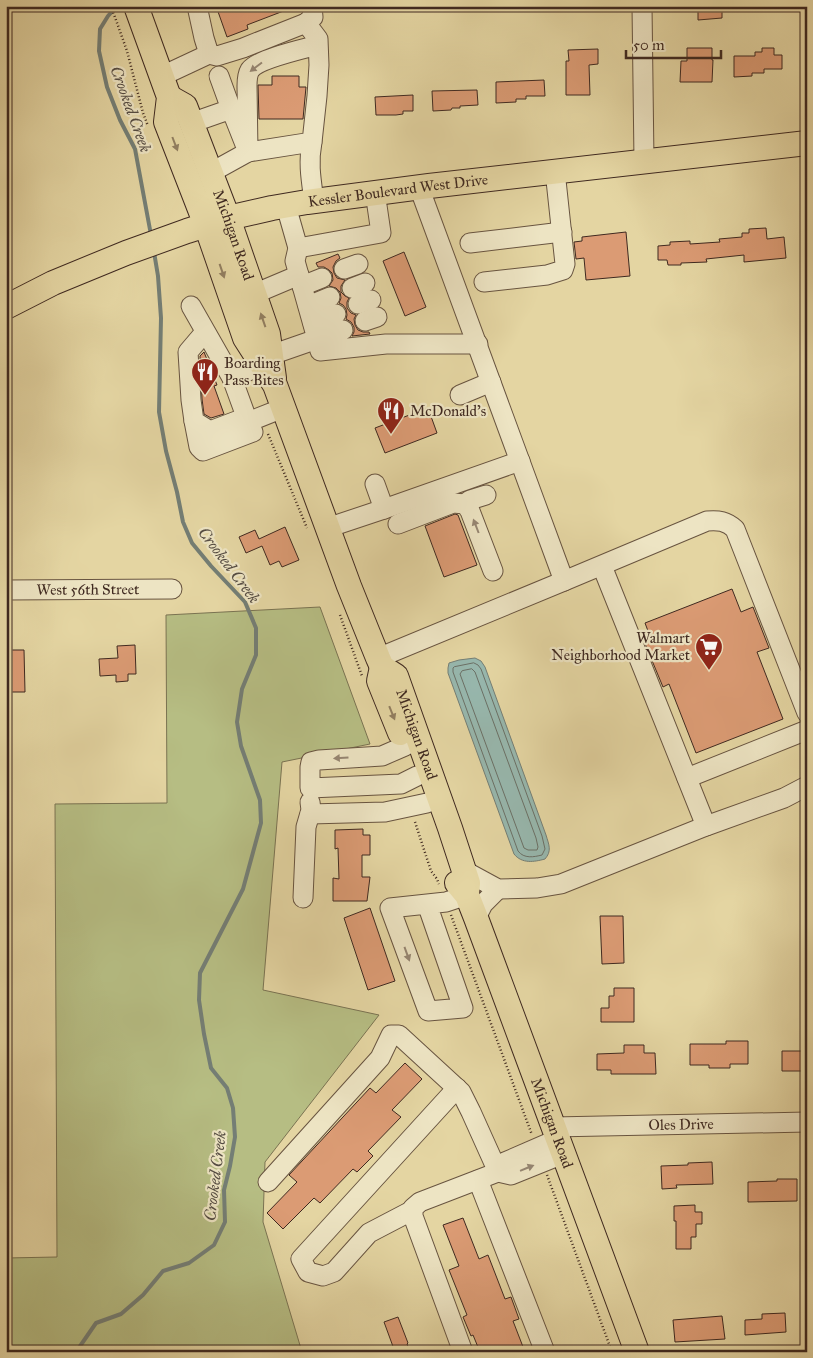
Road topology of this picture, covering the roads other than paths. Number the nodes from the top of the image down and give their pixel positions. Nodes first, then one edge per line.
1 (136, 6) edge
2 (197, 6) edge
3 (642, 6) edge
4 (309, 15) edge
5 (310, 47) junction
6 (209, 54) junction
7 (219, 76) dead end
8 (165, 86) junction
9 (239, 113) junction
10 (191, 123) junction
11 (312, 142) junction
12 (807, 143) edge
13 (248, 152) junction
14 (644, 161) junction
15 (555, 171) junction
16 (210, 173) junction
17 (420, 187) junction
18 (375, 192) junction
19 (314, 201) junction
20 (286, 206) junction
21 (217, 222) junction
22 (562, 232) junction
23 (470, 243) dead end
24 (298, 248) junction
25 (322, 278) dead end
26 (301, 280) junction
27 (484, 282) dead end
28 (254, 294) junction
29 (191, 306) dead end
30 (6, 307) edge
31 (313, 323) junction
32 (205, 332) junction
33 (478, 344) junction
34 (267, 360) junction
35 (232, 378) junction
36 (492, 382) junction
37 (460, 395) dead end
38 (284, 408) junction
39 (248, 420) junction
40 (520, 461) junction
41 (375, 484) dead end
42 (486, 495) dead end
43 (464, 504) junction
44 (384, 509) junction
45 (398, 524) dead end
46 (327, 528) junction
47 (602, 566) junction
48 (493, 571) dead end
49 (564, 581) junction
50 (172, 589) dead end
51 (6, 590) edge
52 (380, 663) junction
53 (807, 713) edge
54 (807, 730) edge
55 (405, 746) junction
56 (417, 776) junction
57 (686, 778) junction
58 (807, 786) edge
59 (310, 788) junction
60 (427, 803) junction
61 (310, 814) junction
62 (706, 826) junction
63 (463, 870) junction
64 (498, 889) junction
65 (467, 895) junction
66 (303, 898) dead end
67 (427, 904) junction
68 (476, 918) junction
69 (457, 1088) junction
70 (807, 1122) edge
71 (558, 1140) junction
72 (498, 1172) junction
73 (478, 1180) junction
74 (268, 1182) dead end
75 (413, 1210) junction
76 (463, 1352) edge
77 (545, 1352) edge
78 (638, 1352) edge

1 - 8 main road, Michigan Road
2 - 6 street
3 - 14 street
4 - 5 street
4 - 6 street
5 -> 9 street
5 - 11 street
6 - 8 street
7 - 9 street
8 - 10 main road, Michigan Road
8 -> 21 main road, Michigan Road
9 - 10 street
9 - 13 street
10 - 16 main road, Michigan Road
11 - 13 street
11 - 19 street
12 - 14 main road, Kessler Boulevard West Drive
13 - 16 street
14 - 15 main road, Kessler Boulevard West Drive
15 - 17 main road, Kessler Boulevard West Drive
15 - 22 street
16 - 21 main road, Michigan Road
17 - 18 main road, Kessler Boulevard West Drive
17 - 33 street
18 - 19 main road, Kessler Boulevard West Drive
18 - 24 street
19 - 20 main road, Kessler Boulevard West Drive
20 - 21 main road, Kessler Boulevard West Drive
20 - 24 street
21 - 28 main road, Michigan Road
21 - 30 main road, Kessler Boulevard West Drive
21 -> 34 main road, Michigan Road
22 - 23 street
22 - 27 street
24 - 26 street
25 - 26 street
26 - 28 street
26 - 31 street
34 -> 28 main road, Michigan Road
29 - 32 street
31 - 31 street
31 - 33 street
31 - 34 street
32 - 35 street
32 - 39 street
33 - 36 street
34 - 35 street
34 - 38 main road, Michigan Road
35 - 39 street
36 - 37 street
36 - 40 street
38 - 39 street
38 - 46 main road, Michigan Road
40 - 44 street
40 - 49 street
41 - 44 street
42 - 43 street
43 - 45 street
48 -> 43 street
44 - 46 street
46 - 52 main road, Michigan Road
47 - 49 street
47 - 53 street
47 - 57 street
49 - 52 street
50 - 51 street, West 56th Street
52 -> 55 main road, Michigan Road
52 - 63 main road, Michigan Road
54 - 57 street
55 - 56 main road, Michigan Road
55 -> 59 street
56 - 59 street
56 - 60 main road, Michigan Road
57 - 62 street
58 - 62 street
59 - 61 street
60 - 61 street
60 - 65 main road, Michigan Road
61 - 66 street
62 - 64 street
63 - 64 street
63 - 65 main road, Michigan Road
64 - 68 street
65 - 67 street
65 - 68 main road, Michigan Road
67 -> 67 street
68 - 71 main road, Michigan Road
69 - 72 street
69 - 74 street
69 - 75 street
70 - 71 street, Oles Drive
71 - 72 street
71 - 78 main road, Michigan Road
72 - 73 street
73 - 75 street
73 - 77 street
75 - 76 street

